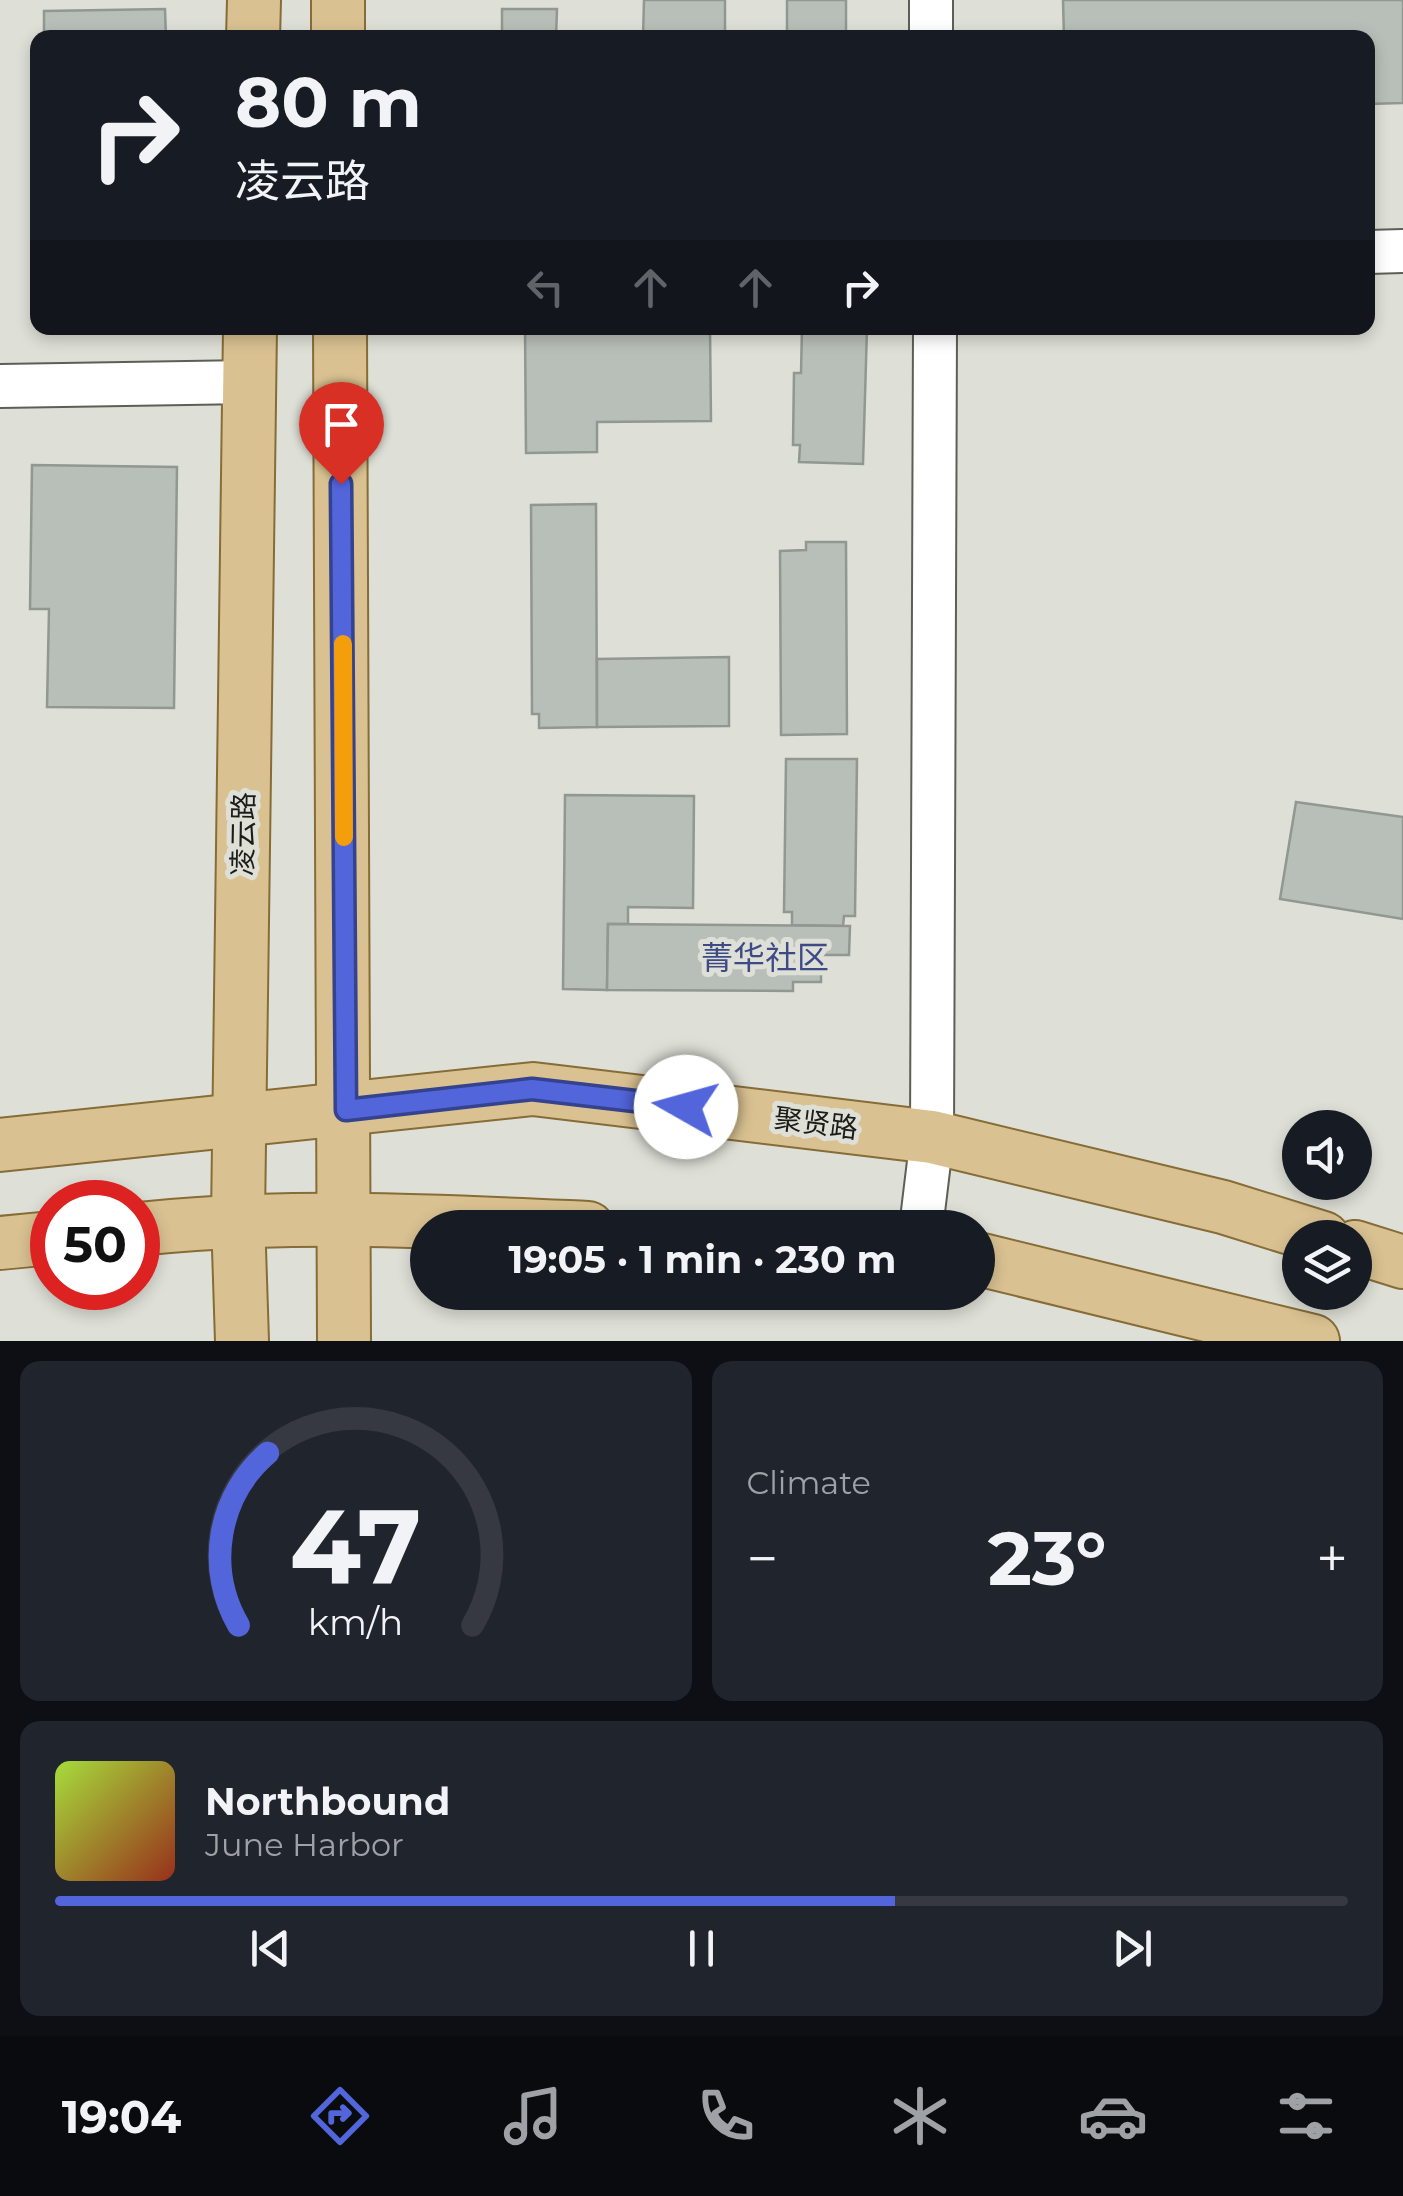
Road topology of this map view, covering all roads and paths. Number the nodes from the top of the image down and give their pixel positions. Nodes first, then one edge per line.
1 (254, 0) edge
2 (338, 0) edge
3 (931, 0) edge
4 (253, 30) edge
5 (338, 30) edge
6 (932, 30) edge
7 (1403, 251) edge
8 (1375, 252) edge
9 (250, 335) edge
10 (340, 335) edge
11 (934, 335) edge
12 (249, 382) junction
13 (0, 386) edge
14 (346, 1110) junction
15 (239, 1122) junction
16 (932, 1136) junction
17 (0, 1146) edge
18 (924, 1210) edge
19 (345, 1217) junction
20 (238, 1218) junction
21 (410, 1220) edge
22 (1282, 1225) edge
23 (160, 1227) edge
24 (30, 1240) edge
25 (0, 1243) edge
26 (1372, 1252) edge
27 (1403, 1262) edge
28 (995, 1263) edge
29 (242, 1341) edge
30 (344, 1341) edge
31 (1312, 1341) edge

1 - 4 main road
2 - 5 main road
3 - 6 street
7 - 8 street
9 - 12 main road, 凌云路
10 - 14 main road
11 - 16 street
12 - 13 street
12 - 15 main road, 凌云路
14 - 15 main road, 聚贤路
14 - 16 main road, 聚贤路
14 - 19 main road
15 - 17 main road, 聚贤路
15 - 20 main road, 凌云路
16 - 18 street
16 - 22 main road, 聚贤路
19 - 20 main road
19 - 21 main road
19 - 30 main road
20 - 23 main road
20 - 29 main road, 凌云路
24 - 25 main road
26 - 27 main road
28 - 31 main road

